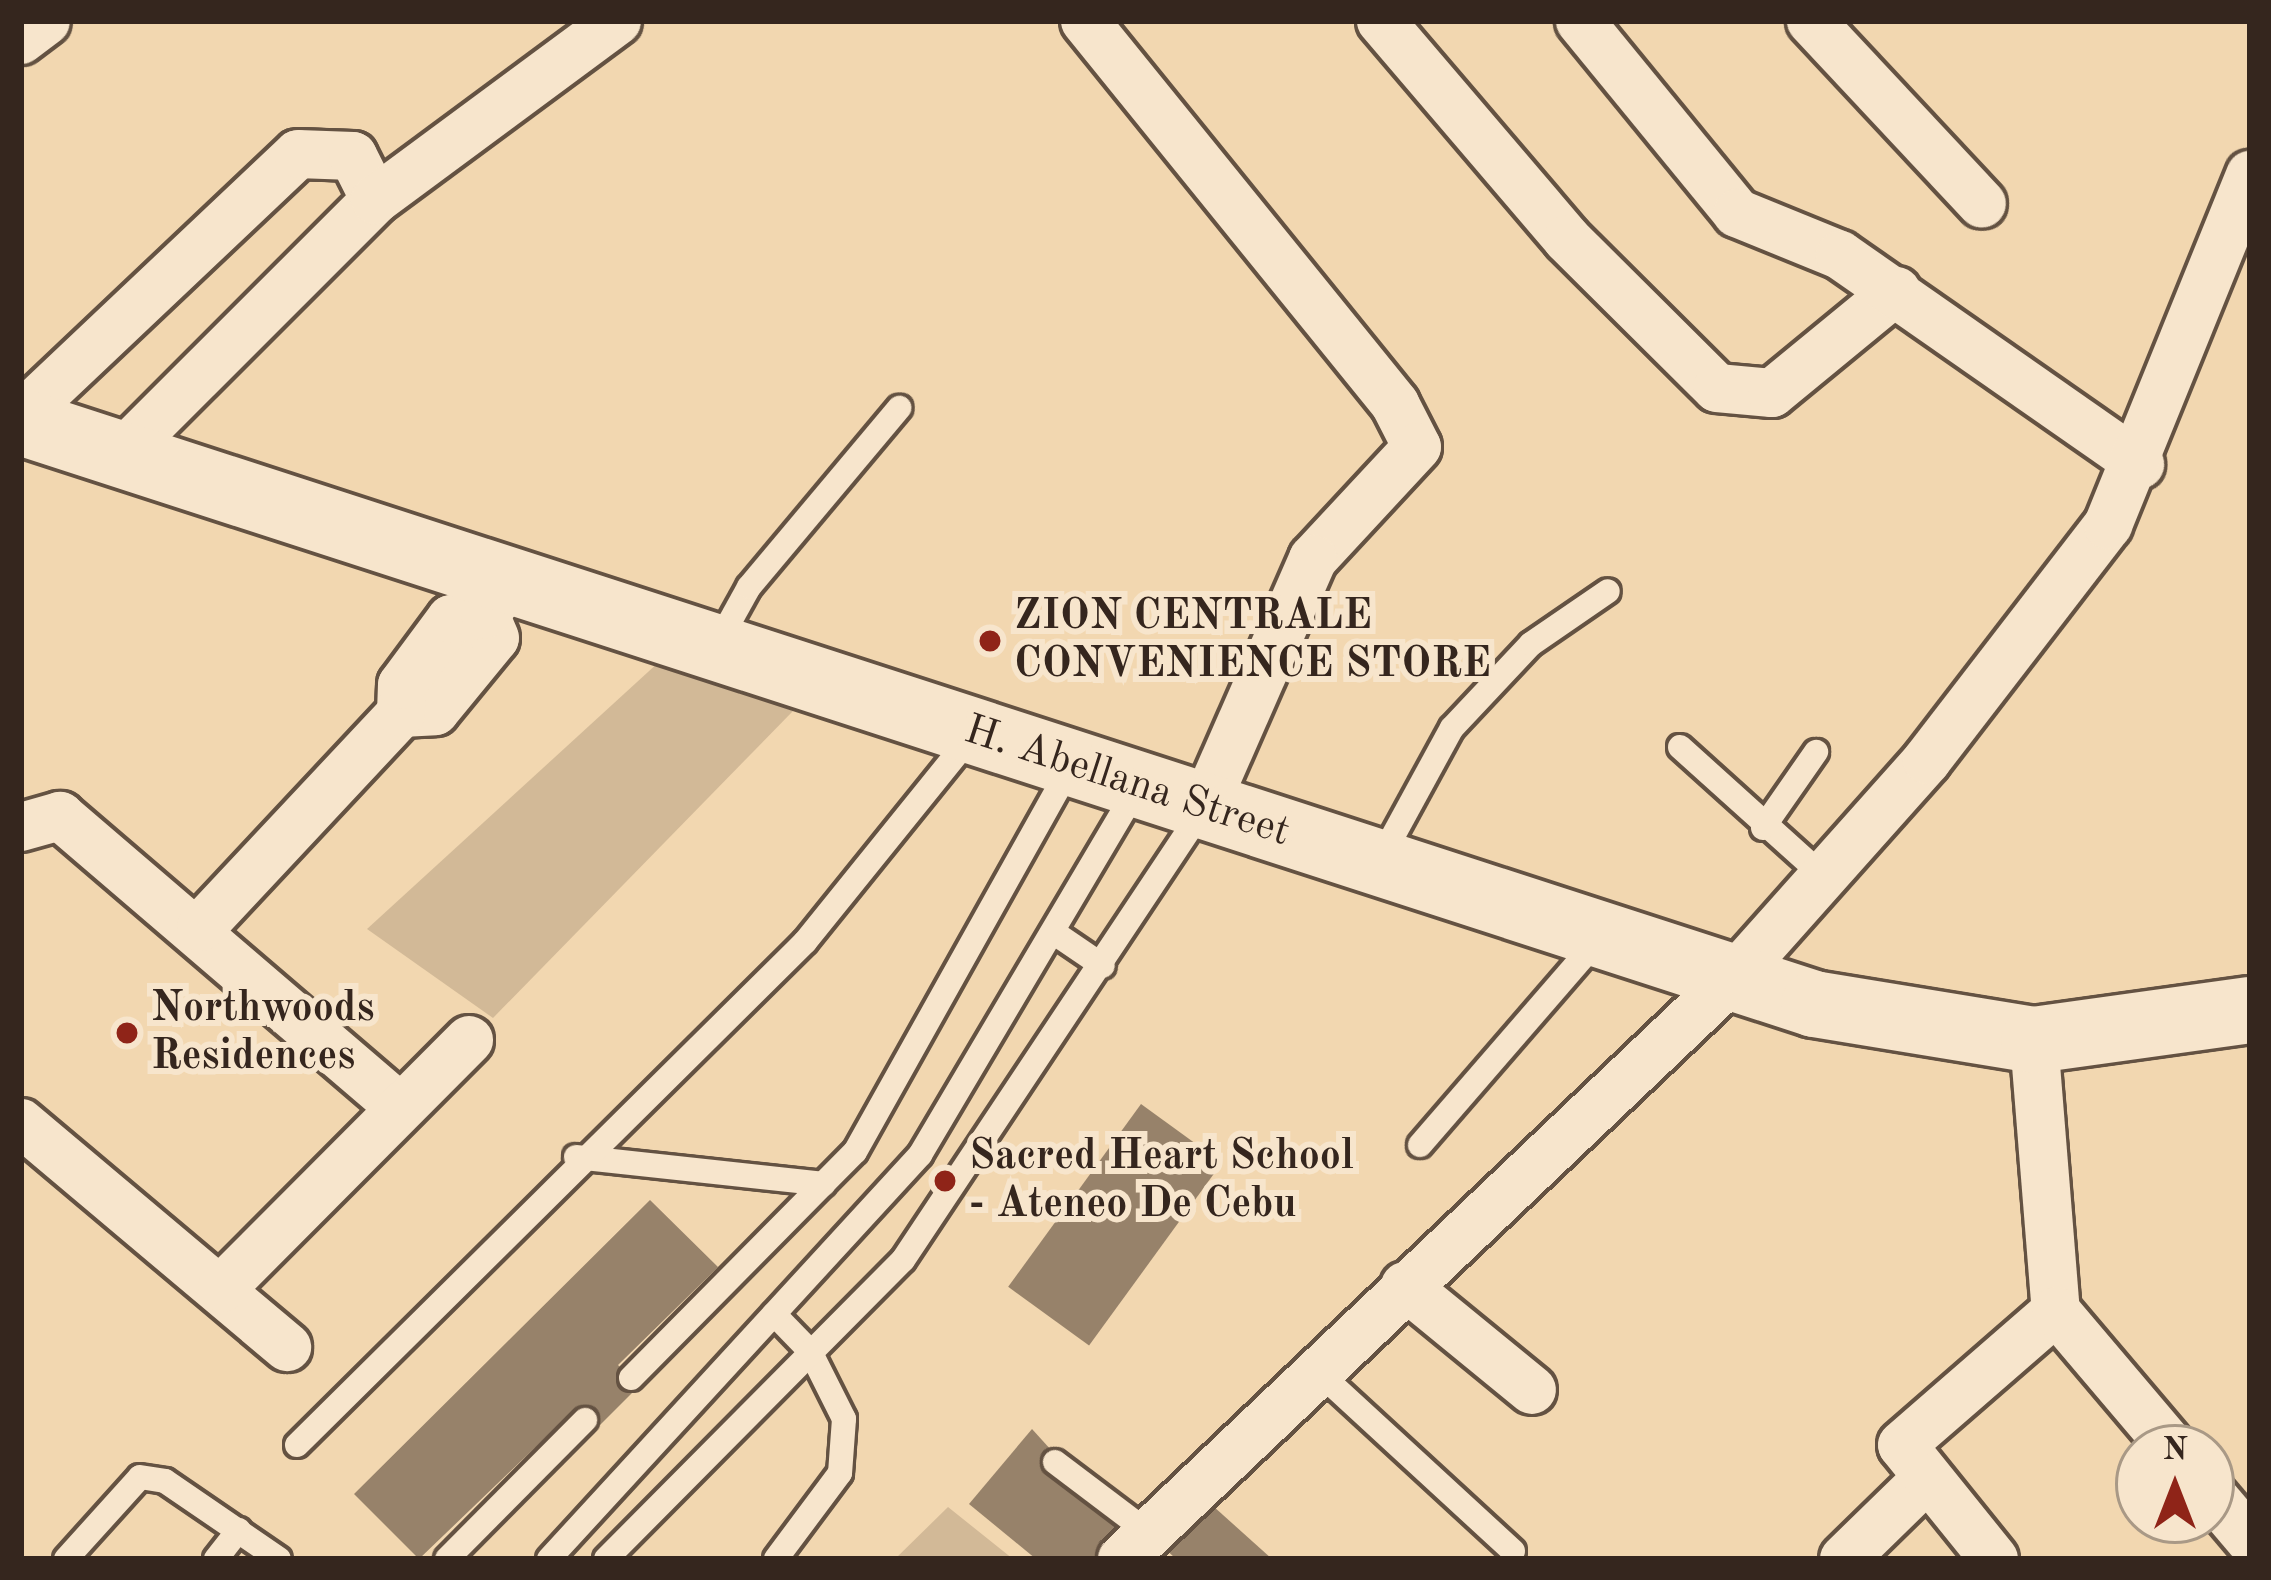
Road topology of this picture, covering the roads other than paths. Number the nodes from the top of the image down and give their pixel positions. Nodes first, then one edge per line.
1 (46, 21) edge
2 (616, 21) edge
3 (1085, 21) edge
4 (1381, 21) edge
5 (1580, 21) edge
6 (1811, 21) edge
7 (21, 40) edge
8 (2250, 175) edge
9 (375, 200) junction
10 (1982, 204) dead end
11 (1896, 291) junction
12 (899, 408) dead end
13 (21, 418) edge
14 (117, 458) junction
15 (2140, 464) junction
16 (1608, 591) dead end
17 (499, 598) junction
18 (717, 645) junction
19 (975, 732) junction
20 (1680, 748) dead end
21 (1816, 752) dead end
22 (1072, 764) junction
23 (1138, 786) junction
24 (1204, 807) junction
25 (21, 827) edge
26 (1763, 827) junction
27 (1379, 864) junction
28 (1822, 875) junction
29 (201, 927) junction
30 (1053, 932) junction
31 (1602, 936) junction
32 (1103, 966) junction
33 (1732, 978) junction
34 (2244, 1019) edge
35 (469, 1040) dead end
36 (2034, 1040) junction
37 (400, 1107) junction
38 (21, 1123) edge
39 (1420, 1145) dead end
40 (577, 1156) junction
41 (824, 1184) junction
42 (1405, 1286) junction
43 (222, 1288) junction
44 (2056, 1311) junction
45 (774, 1314) junction
46 (286, 1347) dead end
47 (810, 1352) junction
48 (1315, 1369) junction
49 (631, 1378) dead end
50 (1532, 1390) dead end
51 (585, 1420) dead end
52 (2152, 1424) edge
53 (297, 1445) dead end
54 (1055, 1462) dead end
55 (1922, 1484) junction
56 (238, 1530) junction
57 (1135, 1546) edge
58 (1513, 1550) dead end
59 (66, 1559) edge
60 (216, 1559) edge
61 (279, 1559) edge
62 (447, 1559) edge
63 (549, 1559) edge
64 (606, 1559) edge
65 (776, 1559) edge
66 (1844, 1559) edge
67 (1994, 1559) edge

1 - 7 street
2 - 9 street
3 - 24 street
4 - 11 street
5 - 11 street
6 - 10 street
8 - 15 street
9 - 13 street
9 - 14 street
11 - 15 street
12 - 18 lane
13 - 14 main road, H. Abellana Street
14 - 17 main road, H. Abellana Street
15 - 28 street
16 - 27 lane
17 - 18 main road, H. Abellana Street
17 - 29 street
18 - 19 main road, H. Abellana Street
19 - 22 main road, H. Abellana Street
19 - 40 lane
20 - 26 lane
21 - 26 lane
22 - 23 main road, H. Abellana Street
22 - 41 lane
23 - 24 main road, H. Abellana Street
23 - 30 lane
24 - 27 main road, H. Abellana Street
24 - 32 lane
25 - 29 street
26 - 28 lane
27 - 31 main road, H. Abellana Street
28 - 33 street
29 - 37 street
30 - 32 lane
30 - 45 lane
31 - 33 main road, H. Abellana Street
31 - 39 lane
32 - 47 lane
33 - 36 main road, H. Abellana Street
33 - 42 street
34 - 36 main road, H. Abellana Street
35 - 37 street
36 - 44 street
37 - 43 street
38 - 43 street
40 - 41 lane
40 - 53 lane
41 - 49 lane
42 - 48 street
42 - 50 street
43 - 46 street
44 - 52 street
44 - 55 street
45 - 47 lane
45 - 63 lane
47 - 64 lane
47 - 65 lane
48 - 57 street
48 - 58 lane
51 - 62 lane
54 - 57 lane
55 - 66 street
55 - 67 street
56 - 59 lane
56 - 60 lane
56 - 61 lane

